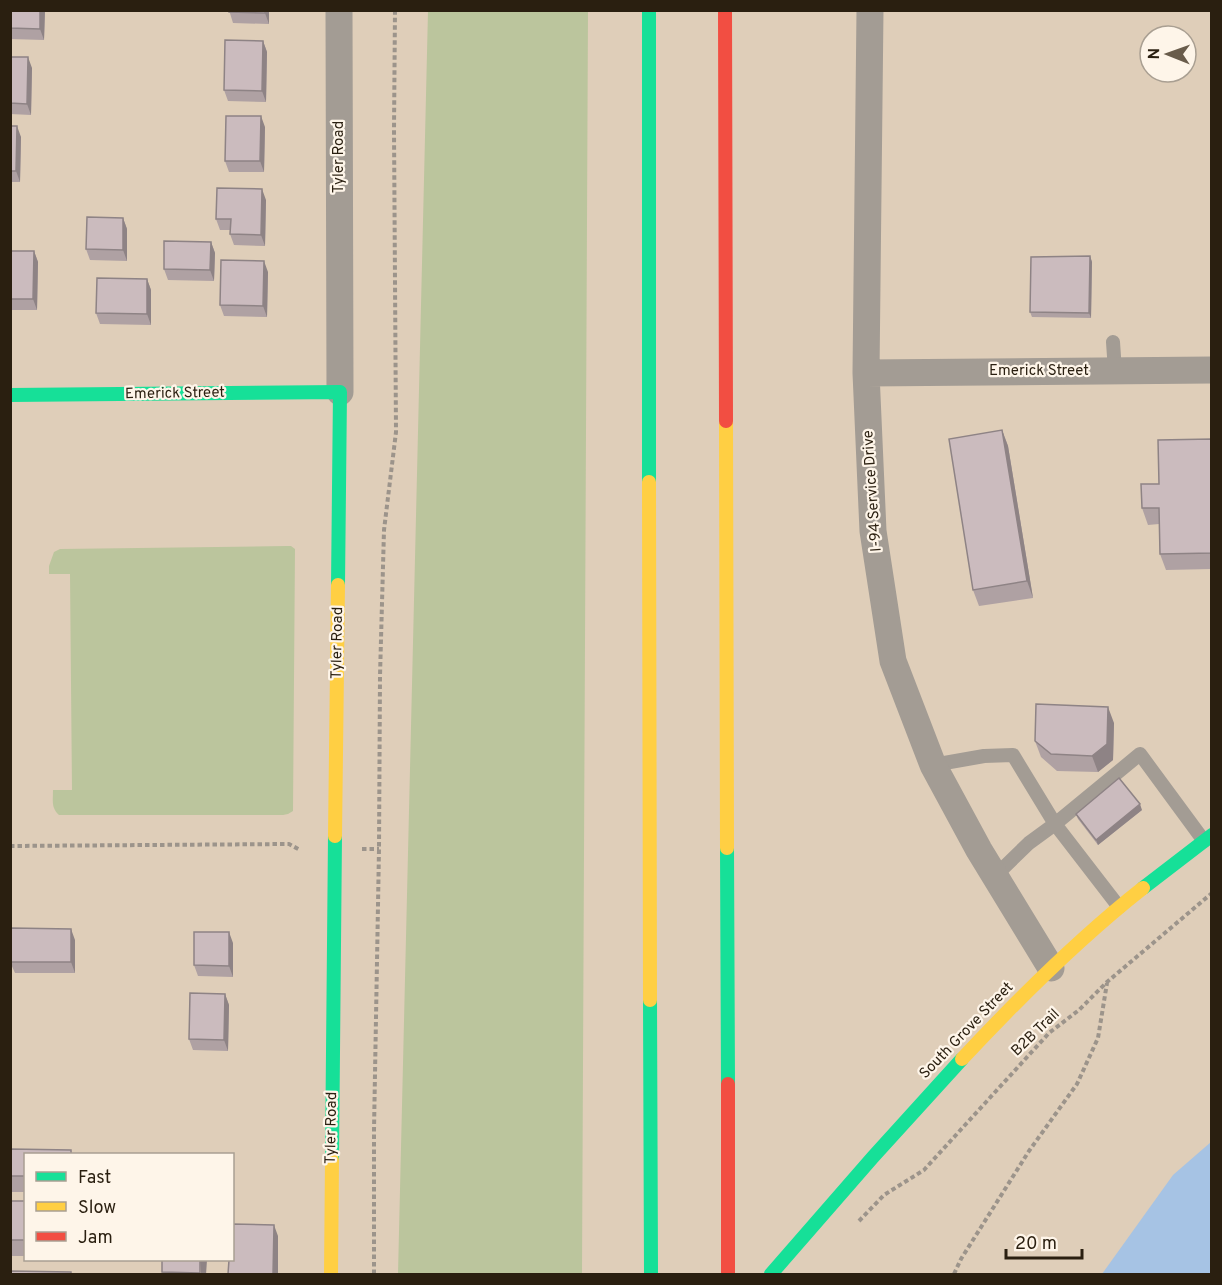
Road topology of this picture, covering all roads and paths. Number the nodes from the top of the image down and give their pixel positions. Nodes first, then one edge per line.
1 (339, 10) edge
2 (395, 10) edge
3 (649, 10) edge
4 (724, 10) edge
5 (870, 10) edge
6 (1113, 342) dead end
7 (1212, 370) edge
8 (1114, 371) junction
9 (866, 373) junction
10 (340, 392) junction
11 (10, 396) edge
12 (933, 765) junction
13 (1055, 824) junction
14 (1208, 838) edge
15 (10, 846) edge
16 (300, 850) dead end
17 (995, 876) junction
18 (1212, 893) edge
19 (1119, 907) junction
20 (1051, 968) junction
21 (1107, 982) junction
22 (884, 1195) dead end
23 (331, 1275) edge
24 (374, 1275) edge
25 (651, 1275) edge
26 (728, 1275) edge
27 (771, 1275) edge
28 (954, 1275) edge

1 - 10 street, Tyler Road
2 - 24 path
3 - 25 main road
4 - 26 main road
5 - 9 street, I-94 Service Drive
6 - 8 lane
7 - 8 street, Emerick Street
8 - 9 street, Emerick Street
9 - 12 street, I-94 Service Drive
10 - 11 main road, Emerick Street
10 - 23 main road, Tyler Road
12 - 13 lane
12 - 17 street, I-94 Service Drive
13 - 14 lane
13 - 17 lane
13 - 19 lane
14 - 19 main road, South Grove Street
15 - 16 path
17 - 20 street, I-94 Service Drive
18 - 21 path, B2B Trail
19 - 20 main road, South Grove Street
20 - 27 main road, South Grove Street
21 - 22 path, B2B Trail
21 - 28 path

